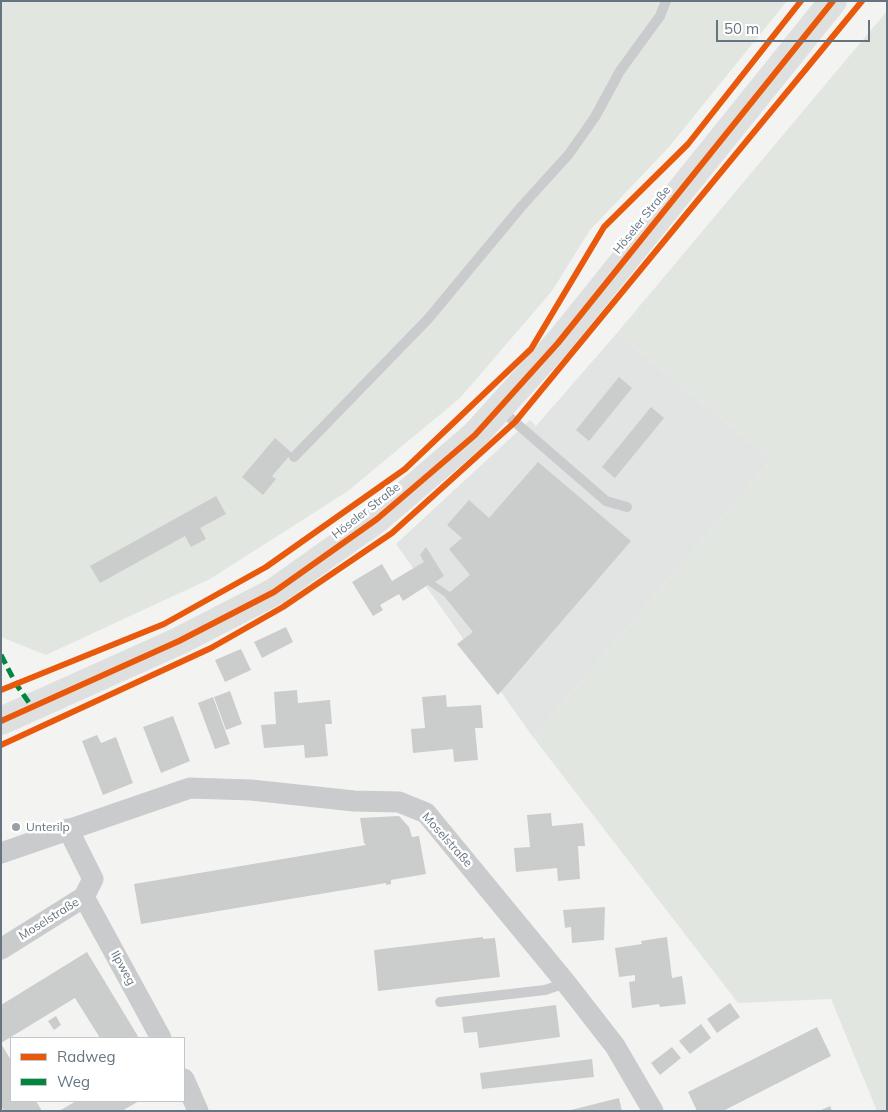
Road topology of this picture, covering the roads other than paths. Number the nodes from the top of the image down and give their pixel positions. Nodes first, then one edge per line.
1 (666, 1) edge
2 (833, 1) edge
3 (499, 408) junction
4 (294, 457) dead end
5 (627, 507) dead end
6 (1, 720) edge
7 (68, 829) junction
8 (1, 853) edge
9 (84, 897) junction
10 (1, 949) edge
11 (566, 983) junction
12 (440, 1002) dead end
13 (161, 1037) edge
14 (185, 1081) edge
15 (198, 1111) edge
16 (653, 1111) edge

1 - 4 lane
2 - 3 main road, Höseler Straße
3 - 5 lane
3 - 6 main road, Höseler Straße
7 - 8 street, Moselstraße
7 - 9 street, Moselstraße
7 - 11 street, Moselstraße
9 - 10 street, Moselstraße
9 - 13 street, Ilpweg
11 - 12 lane
11 - 16 street, Moselstraße
14 - 15 street

